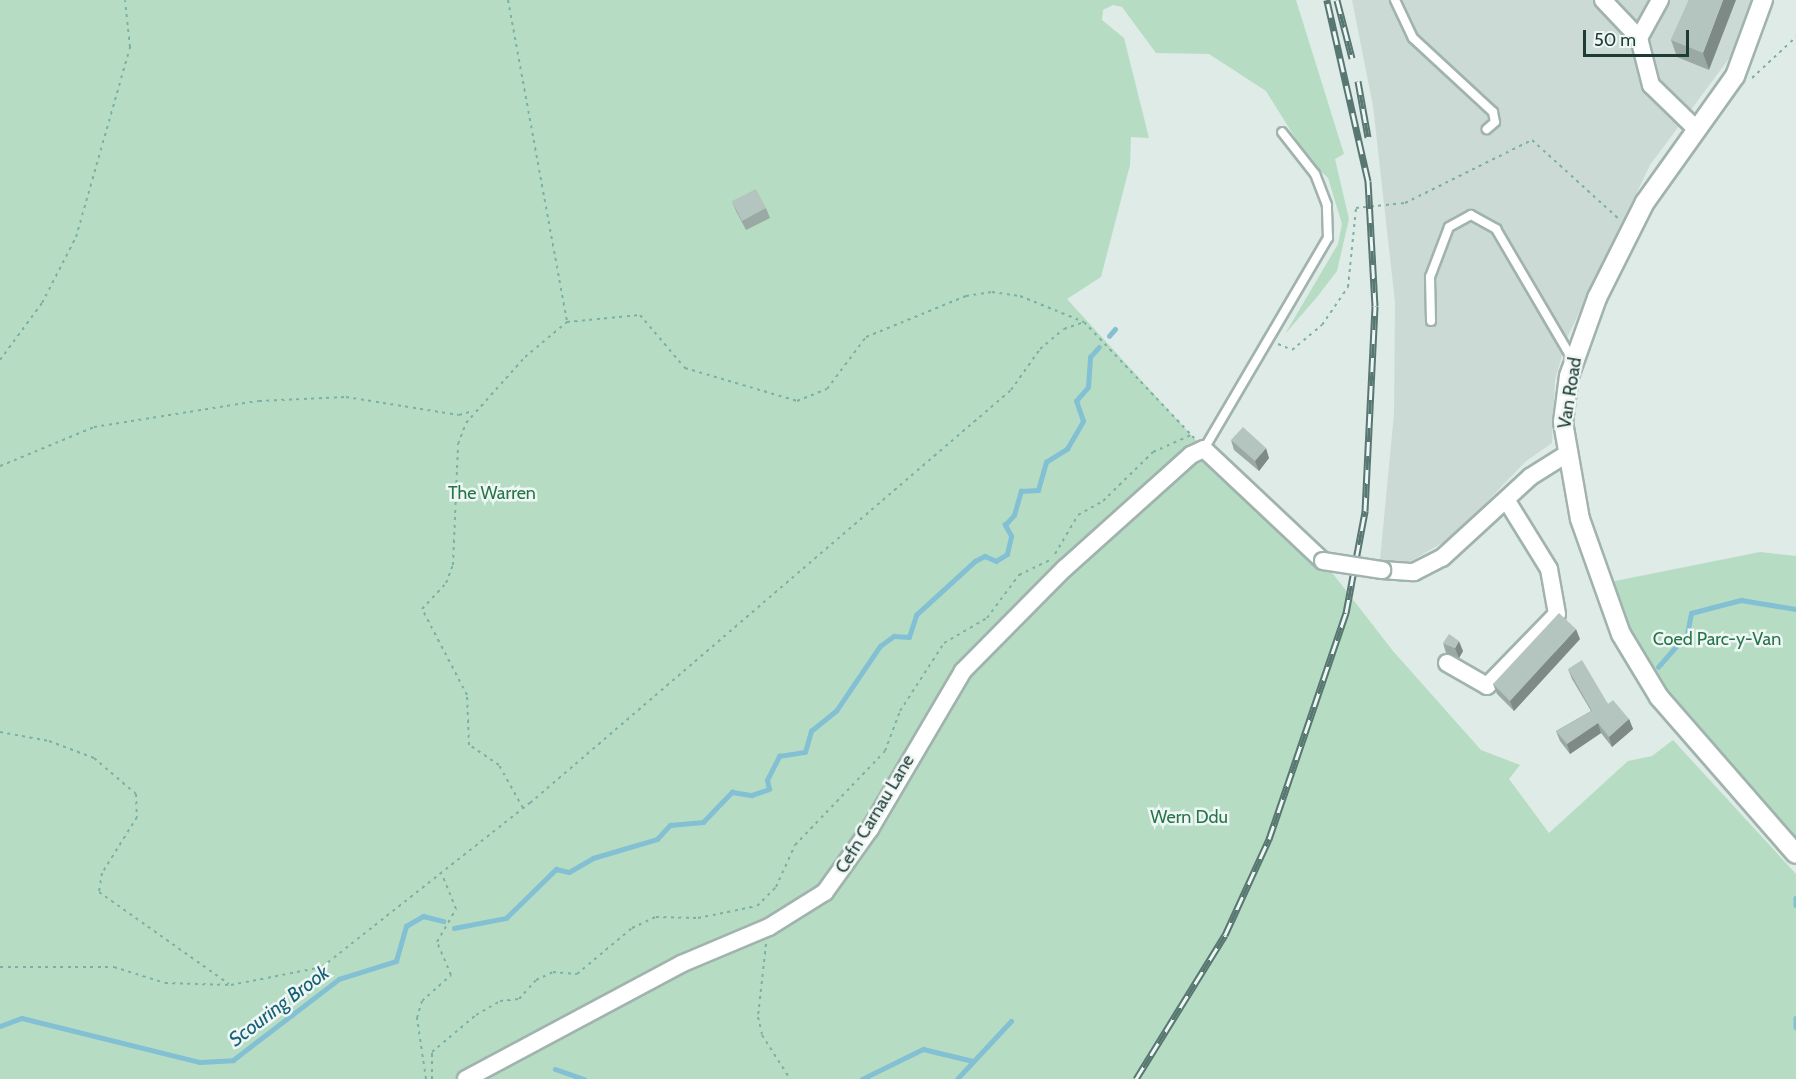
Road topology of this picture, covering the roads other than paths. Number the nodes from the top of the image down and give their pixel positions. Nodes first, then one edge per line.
1 (1395, 0) edge
2 (1604, 0) edge
3 (1660, 0) edge
4 (1763, 0) edge
5 (1639, 38) junction
6 (1695, 128) junction
7 (1487, 129) dead end
8 (1282, 132) dead end
9 (1431, 321) dead end
10 (1574, 360) junction
11 (1204, 449) junction
12 (1565, 455) junction
13 (1507, 501) junction
14 (1448, 663) dead end
15 (1796, 854) edge
16 (466, 1079) edge

1 - 7 lane
2 - 5 street
3 - 5 street
4 - 6 street, Van Road
5 - 6 street
6 - 10 street, Van Road
8 - 11 lane
9 - 10 lane
10 - 12 street, Van Road
11 - 13 street, bridge
11 - 16 street, Cefn Carnau Lane
12 - 13 street
12 - 15 street, Van Road
13 - 14 street

